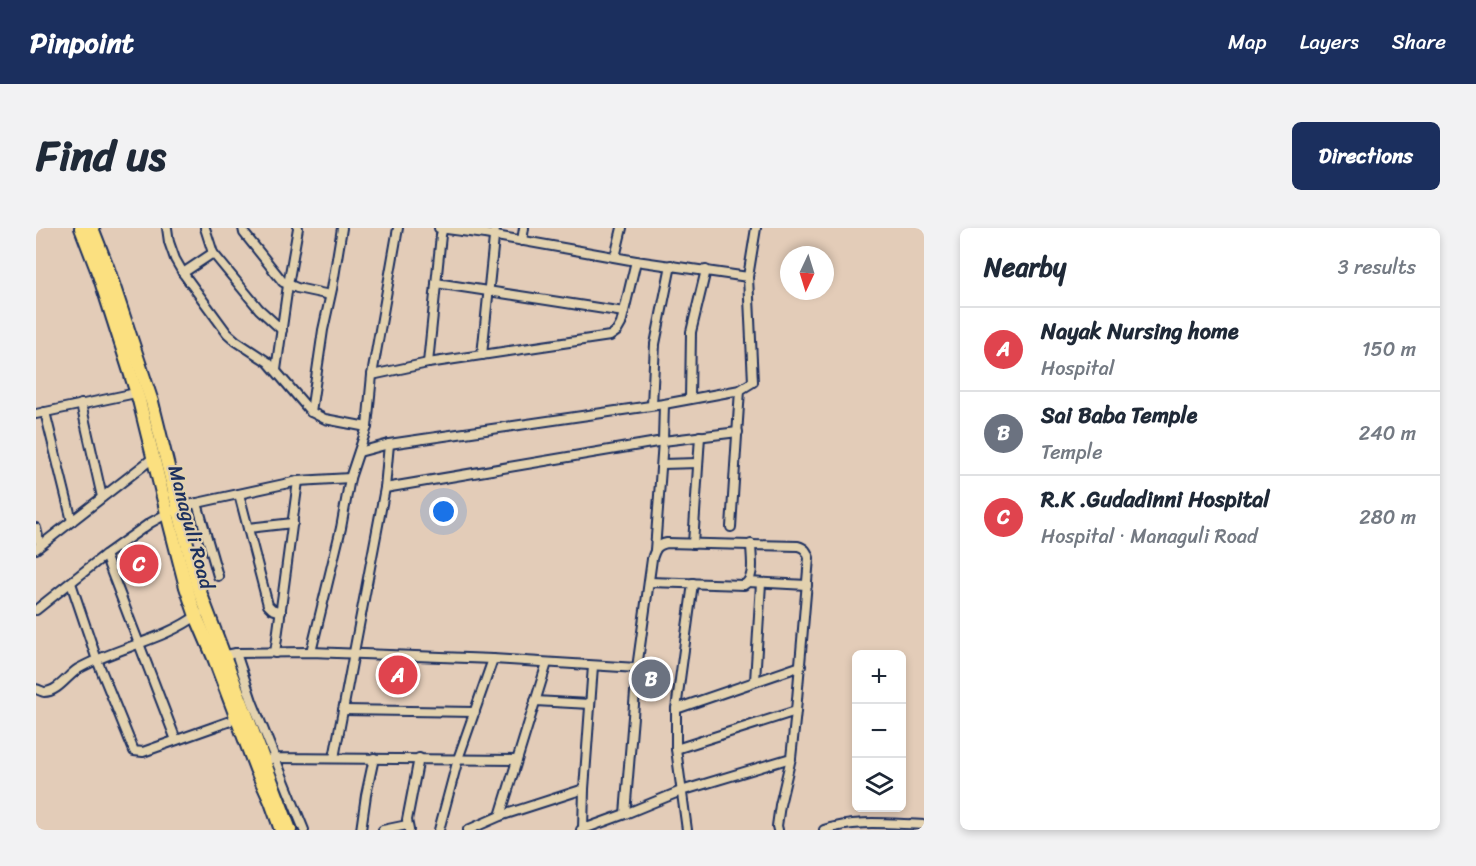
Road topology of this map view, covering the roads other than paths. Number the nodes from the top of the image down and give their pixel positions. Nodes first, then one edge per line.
1 (81, 228) edge
2 (92, 228) edge
3 (167, 228) edge
4 (204, 228) edge
5 (243, 228) edge
6 (298, 228) edge
7 (342, 228) edge
8 (398, 228) edge
9 (442, 228) edge
10 (524, 228) edge
11 (622, 228) edge
12 (756, 228) edge
13 (494, 232) edge
14 (522, 240) junction
15 (213, 254) junction
16 (615, 257) junction
17 (636, 261) junction
18 (671, 265) junction
19 (706, 270) junction
20 (183, 273) junction
21 (748, 277) junction
22 (436, 283) junction
23 (288, 285) junction
24 (488, 290) junction
25 (330, 295) junction
26 (624, 312) junction
27 (282, 330) junction
28 (482, 355) junction
29 (428, 363) junction
30 (276, 370) junction
31 (372, 375) junction
32 (740, 390) junction
33 (136, 393) junction
34 (690, 399) junction
35 (81, 404) junction
36 (664, 404) junction
37 (652, 405) junction
38 (312, 412) junction
39 (40, 413) edge
40 (367, 427) junction
41 (738, 432) junction
42 (700, 436) junction
43 (663, 441) junction
44 (389, 444) junction
45 (359, 452) junction
46 (153, 458) junction
47 (698, 463) junction
48 (662, 464) junction
49 (350, 478) junction
50 (298, 481) junction
51 (386, 488) junction
52 (239, 494) junction
53 (102, 497) junction
54 (197, 503) junction
55 (179, 507) junction
56 (167, 513) junction
57 (72, 521) junction
58 (293, 523) junction
59 (731, 526) dead end
60 (36, 528) edge
61 (248, 528) junction
62 (693, 544) junction
63 (751, 544) junction
64 (38, 547) edge
65 (655, 550) junction
66 (105, 555) junction
67 (218, 576) dead end
68 (649, 582) junction
69 (748, 582) junction
70 (71, 583) junction
71 (693, 583) junction
72 (761, 583) junction
73 (807, 585) junction
74 (206, 609) junction
75 (36, 610) edge
76 (281, 612) junction
77 (196, 616) junction
78 (138, 644) junction
79 (311, 652) junction
80 (275, 653) junction
81 (354, 654) junction
82 (224, 655) junction
83 (493, 659) junction
84 (97, 660) junction
85 (547, 663) junction
86 (592, 666) junction
87 (801, 666) junction
88 (637, 668) junction
89 (755, 681) junction
90 (36, 689) edge
91 (535, 701) junction
92 (590, 704) junction
93 (676, 709) junction
94 (343, 710) junction
95 (796, 711) junction
96 (475, 712) junction
97 (242, 718) junction
98 (176, 740) junction
99 (676, 749) junction
100 (334, 758) junction
101 (374, 758) junction
102 (419, 758) junction
103 (791, 758) junction
104 (458, 759) junction
105 (517, 760) junction
106 (265, 764) junction
107 (584, 789) junction
108 (681, 791) junction
109 (274, 800) junction
110 (625, 814) junction
111 (500, 816) junction
112 (924, 825) edge
113 (481, 826) edge
114 (408, 828) edge
115 (280, 830) edge
116 (290, 830) edge
117 (303, 830) edge
118 (361, 830) edge
119 (383, 830) edge
120 (439, 830) edge
121 (468, 830) edge
122 (582, 830) edge
123 (687, 830) edge
124 (778, 830) edge
125 (824, 830) edge

1 - 33 main road, Managuli Road
2 - 55 main road, Managuli Road
3 - 20 street
4 - 15 street
5 - 23 street
6 - 23 street
7 - 25 street
8 - 31 street
9 - 13 street
9 - 22 street
10 - 14 street
11 - 16 street
12 - 21 street
13 - 14 street
13 - 24 street
14 - 16 street
15 - 20 street
15 - 27 street
16 - 17 street
17 - 18 street
17 - 26 street
18 - 19 street
18 - 37 street
19 - 21 street
19 - 34 street
20 - 30 street
21 - 32 street
22 - 24 street
22 - 29 street
23 - 25 street
23 - 27 street
24 - 26 street
24 - 28 street
25 - 38 street
26 - 28 street
27 - 30 street
28 - 29 street
29 - 31 street
30 - 38 street
31 - 40 street
32 - 34 street
32 - 41 street
33 - 35 street
33 - 46 main road, Managuli Road
34 - 36 street
35 - 39 street
35 - 53 street
36 - 37 street
36 - 43 street
37 - 44 street
38 - 40 street
39 - 57 street
40 - 45 street
41 - 42 street
41 - 59 street
42 - 43 street
42 - 47 street
43 - 48 street
43 - 51 street
44 - 45 street
44 - 51 street
45 - 49 street
46 - 53 street
46 - 56 main road, Managuli Road
47 - 48 street
47 - 62 street
48 - 65 street
49 - 50 street
49 - 79 street
50 - 52 street
50 - 58 street
51 - 81 street
52 - 54 street
52 - 61 street
53 - 57 street
54 - 55 street
54 - 67 street
55 - 56 street
55 - 74 main road, Managuli Road
56 - 66 street
56 - 77 main road, Managuli Road
57 - 64 street
58 - 61 street
58 - 76 street
60 - 64 street
61 - 76 street
62 - 63 street
62 - 65 street
63 - 69 street
63 - 73 street
65 - 68 street
66 - 70 street
66 - 78 street
68 - 71 street
68 - 88 street
69 - 71 street
69 - 72 street
70 - 75 street
70 - 84 street
71 - 93 street
72 - 73 street
72 - 89 street
73 - 87 street
74 - 77 street
74 - 82 main road, Managuli Road
76 - 80 street
77 - 78 street
77 - 82 main road, Managuli Road
78 - 84 street
78 - 98 street
79 - 80 street
79 - 81 street
80 - 82 street
81 - 83 street
81 - 94 street
82 - 97 main road, Managuli Road
82 - 106 street
83 - 85 street
83 - 96 street
84 - 90 street
84 - 98 street
85 - 86 street
85 - 91 street
86 - 88 street
86 - 92 street
87 - 89 street
87 - 95 street
88 - 110 street
89 - 93 street
91 - 92 street
91 - 105 street
92 - 107 street
93 - 99 street
94 - 96 street
94 - 100 street
95 - 99 street
95 - 103 street
96 - 104 street
97 - 98 street
97 - 106 main road, Managuli Road
99 - 108 street
100 - 101 street
100 - 106 street
101 - 102 street
101 - 118 street
102 - 104 street
102 - 114 street
103 - 108 street
103 - 124 street
104 - 105 street
104 - 120 street
105 - 111 street
106 - 109 main road, Managuli Road
106 - 117 street
107 - 111 street
107 - 122 street
108 - 110 street
108 - 123 street
109 - 115 main road, Managuli Road
109 - 116 main road, Managuli Road
110 - 122 street
111 - 113 street
112 - 125 street
113 - 121 street
114 - 119 street

